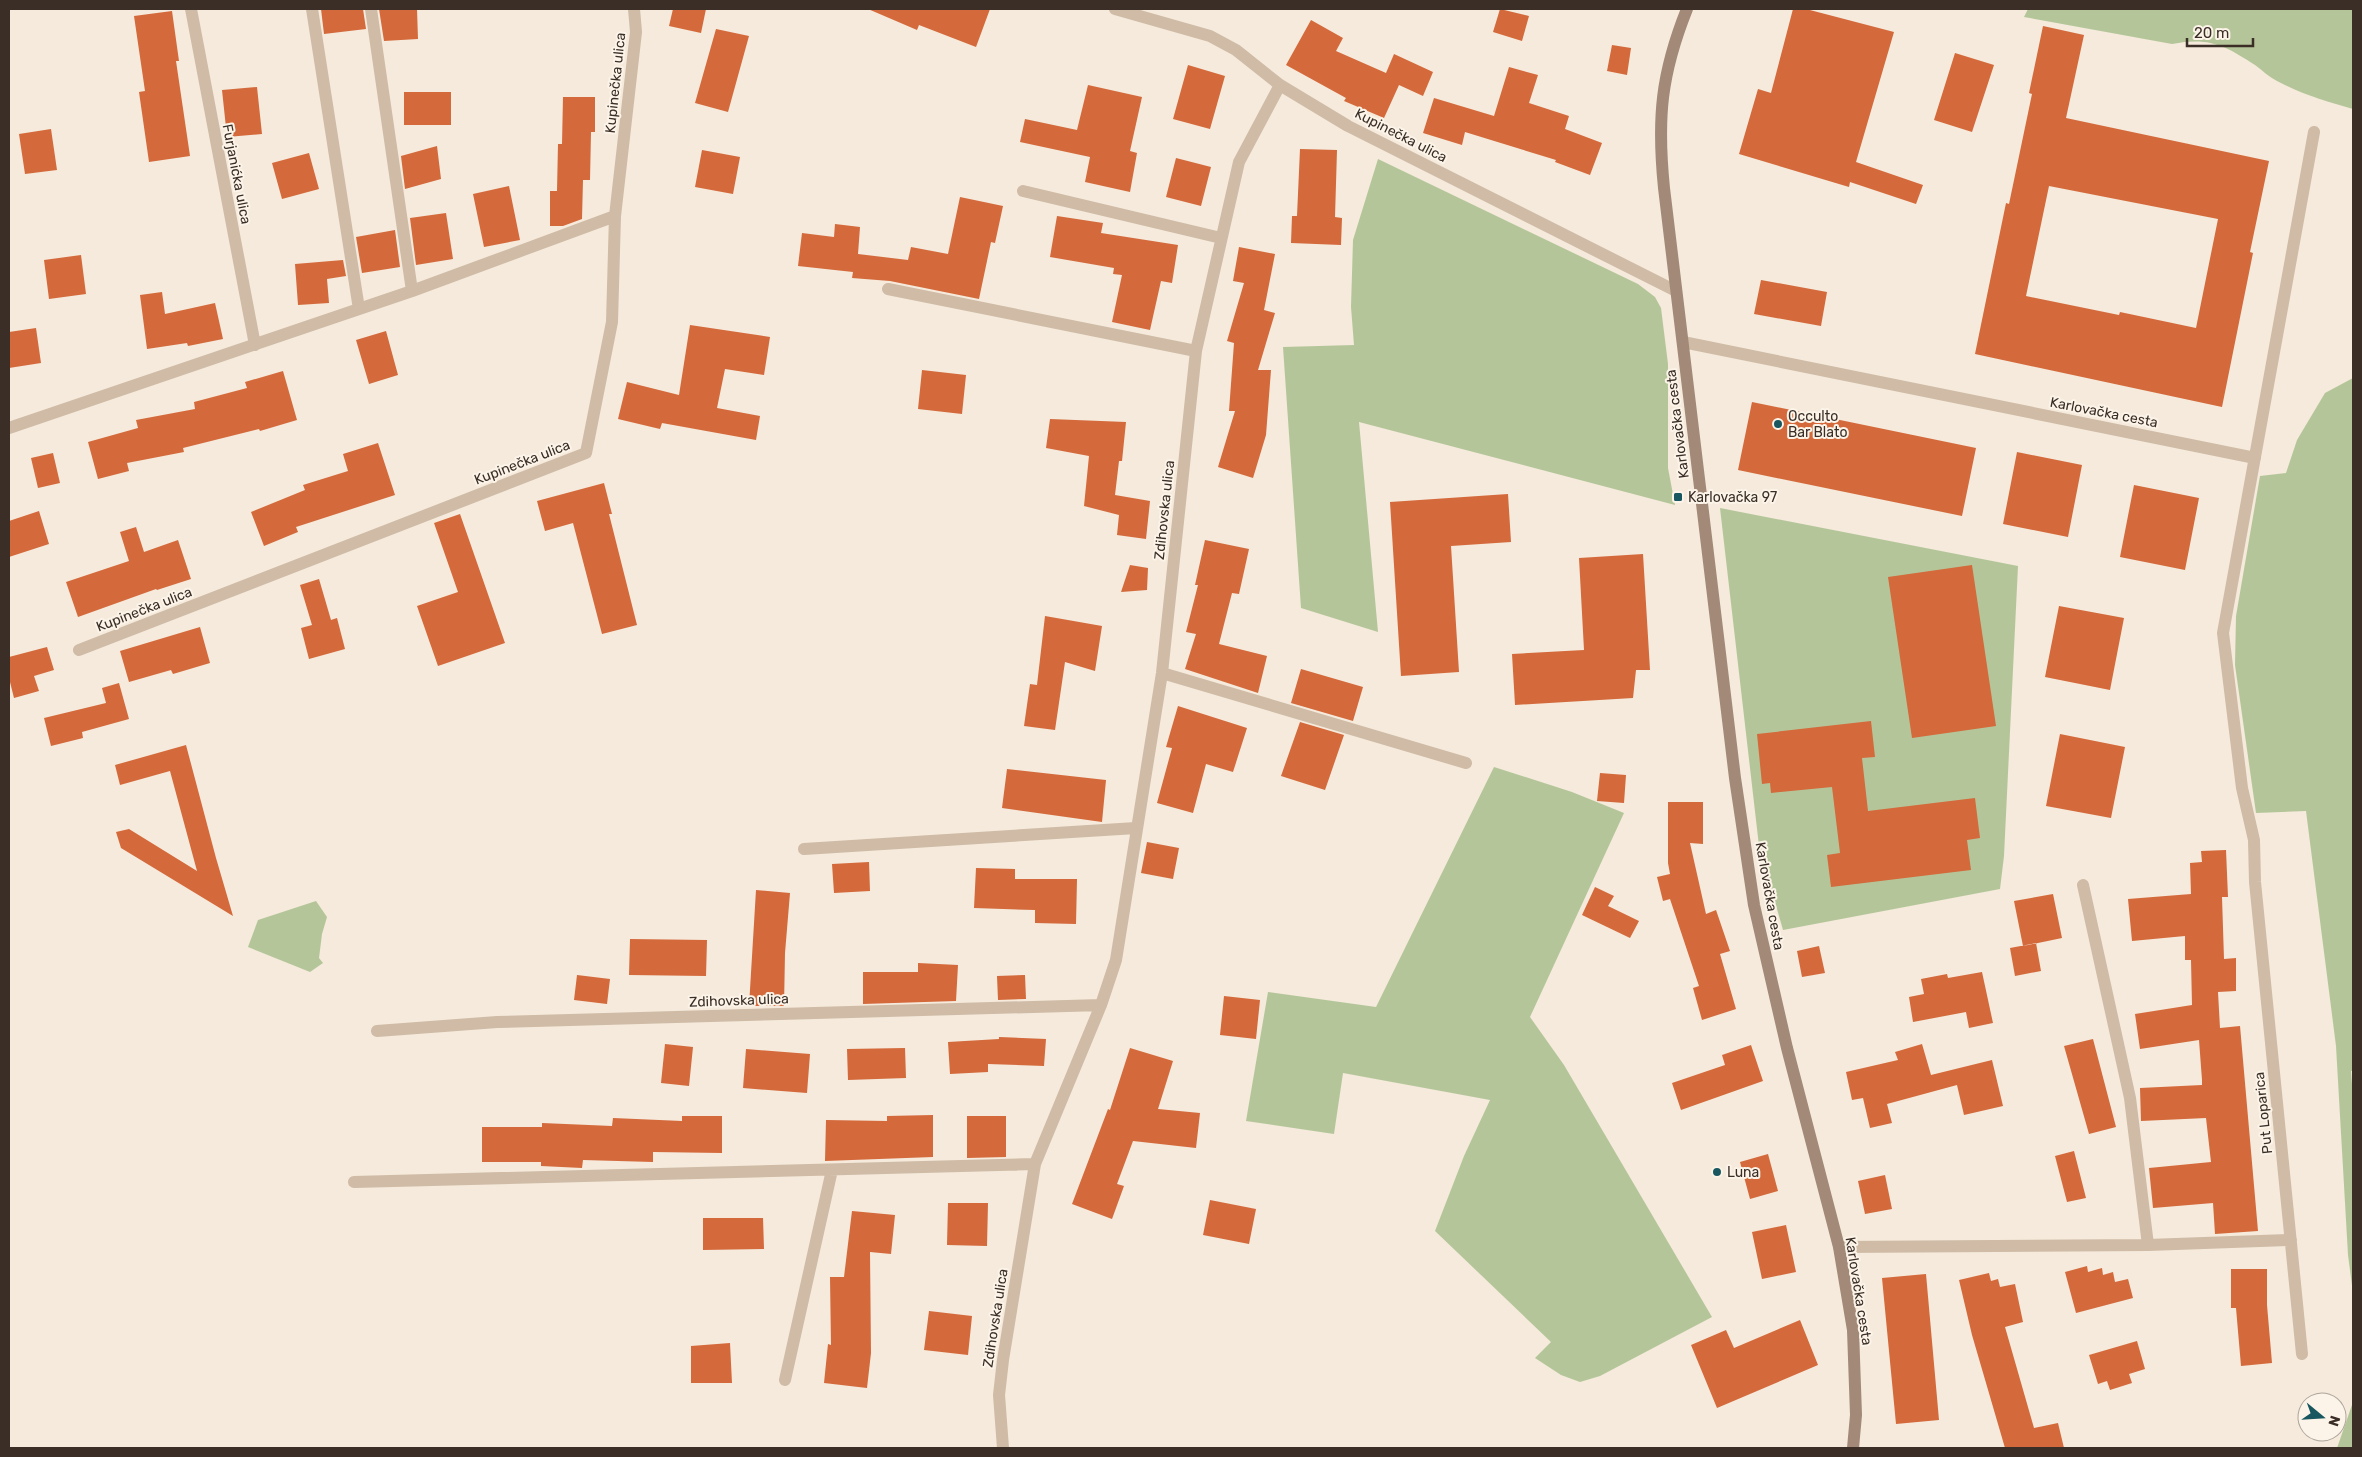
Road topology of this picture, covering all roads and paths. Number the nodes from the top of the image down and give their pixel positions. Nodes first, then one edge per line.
1 (191, 9) edge
2 (312, 9) edge
3 (371, 9) edge
4 (634, 9) edge
5 (1115, 9) edge
6 (1687, 9) edge
7 (1280, 84) junction
8 (2314, 132) dead end
9 (1024, 191) dead end
10 (614, 216) junction
11 (1221, 238) junction
12 (888, 289) dead end
13 (412, 291) junction
14 (1676, 291) junction
15 (359, 309) junction
16 (1682, 342) junction
17 (254, 345) junction
18 (1196, 351) junction
19 (9, 428) edge
20 (2255, 458) junction
21 (79, 650) dead end
22 (1162, 673) junction
23 (1466, 763) dead end
24 (1136, 828) junction
25 (804, 849) dead end
26 (2084, 885) dead end
27 (1101, 1006) junction
28 (377, 1031) dead end
29 (1035, 1164) junction
30 (832, 1170) junction
31 (354, 1182) dead end
32 (2291, 1240) junction
33 (2148, 1245) junction
34 (1839, 1247) junction
35 (2302, 1354) dead end
36 (785, 1380) dead end
37 (1003, 1448) edge
38 (1853, 1448) edge

1 - 17 street, Furjanićka ulica
2 - 15 street
3 - 13 street
4 - 10 street, Kupinečka ulica
5 - 7 street, Kupinečka ulica
6 - 14 street, Karlovačka cesta
7 - 11 street, Zdihovska ulica
7 - 14 street, Kupinečka ulica
8 - 20 street
9 - 11 street
10 - 13 street
10 - 21 street, Kupinečka ulica
11 - 18 street, Zdihovska ulica
12 - 18 street
13 - 15 street
14 - 16 street, Karlovačka cesta
15 - 17 street
16 - 20 street, Karlovačka cesta
16 - 34 street, Karlovačka cesta
17 - 19 street
18 - 22 street, Zdihovska ulica
20 - 32 street, Put Loparica
22 - 23 street
22 - 24 street, Zdihovska ulica
24 - 25 street
24 - 27 street, Zdihovska ulica
26 - 33 street
27 - 28 street, Zdihovska ulica
27 - 29 street, Zdihovska ulica
29 - 30 street
29 - 37 street, Zdihovska ulica
30 - 31 street
30 - 36 street
32 - 33 street
32 - 35 street, Put Loparica
33 - 34 street
34 - 38 street, Karlovačka cesta

